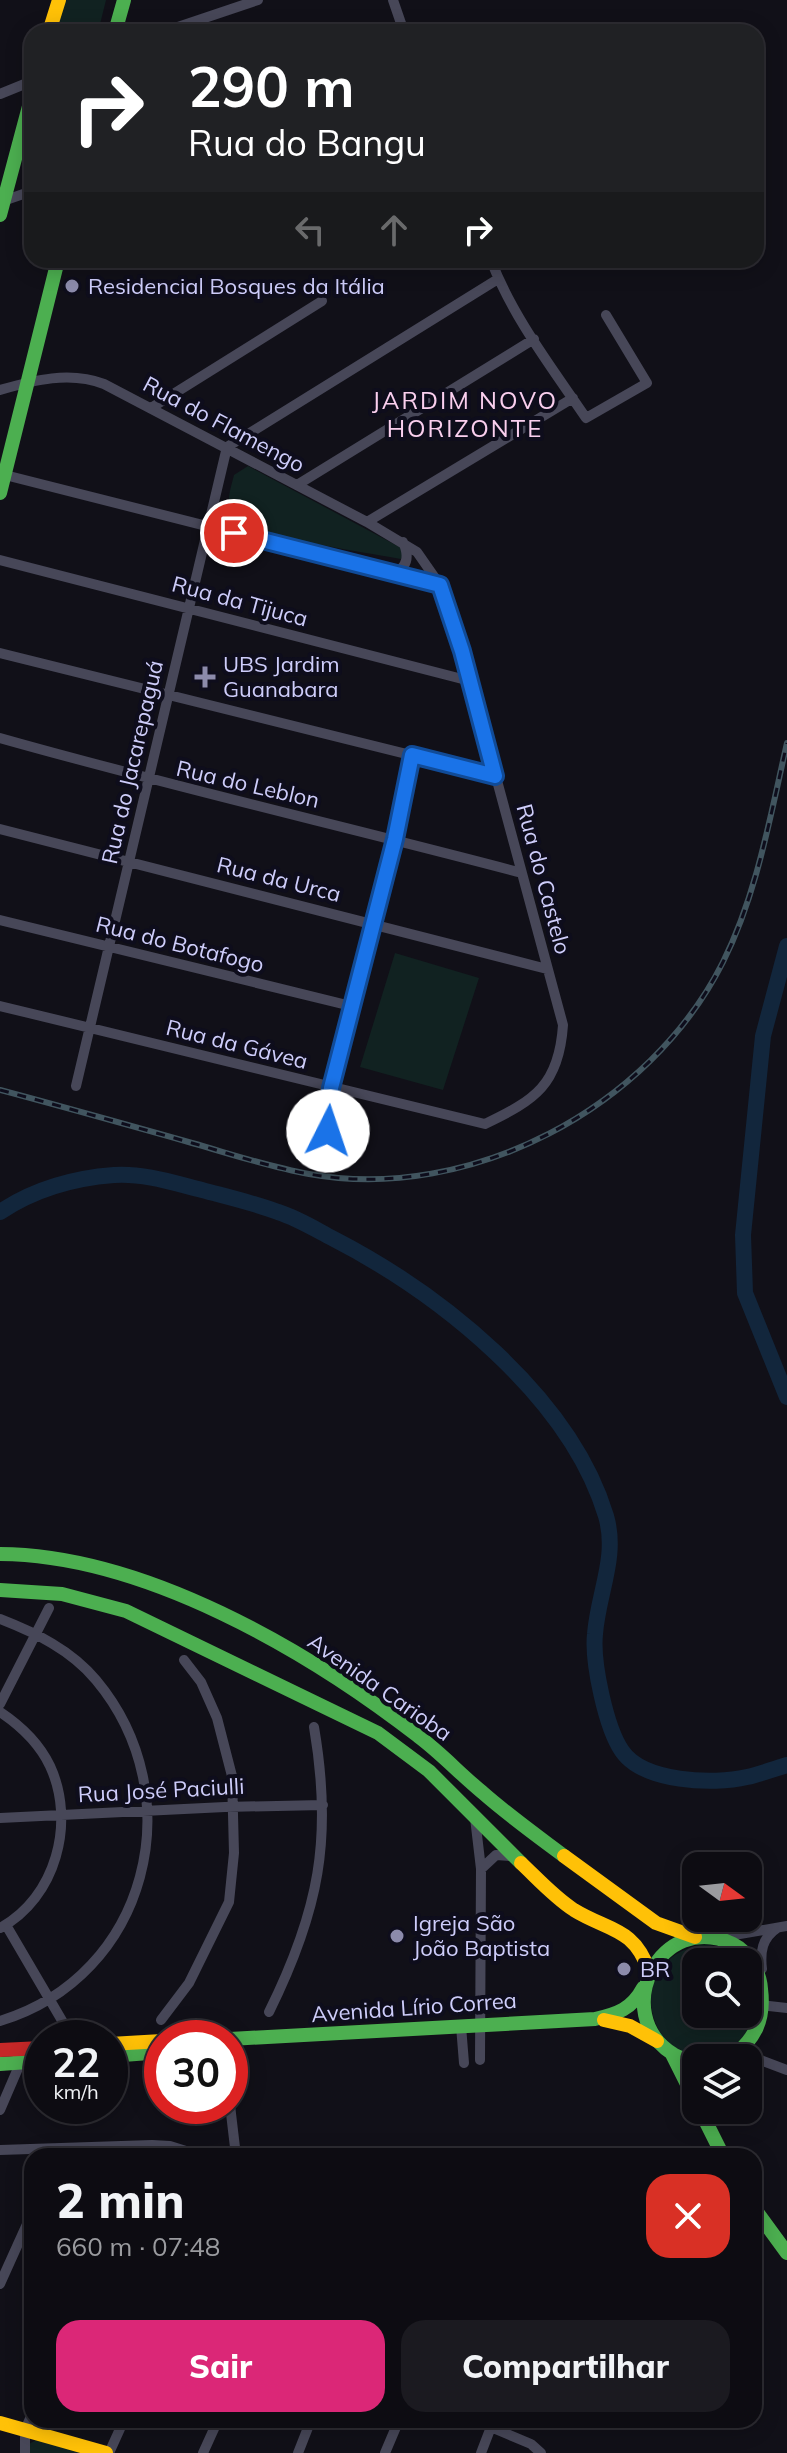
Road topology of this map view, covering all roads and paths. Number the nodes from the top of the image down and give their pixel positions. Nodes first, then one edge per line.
1 (59, 0) edge
2 (124, 0) edge
3 (258, 0) edge
4 (393, 0) edge
5 (52, 24) edge
6 (117, 24) edge
7 (193, 24) edge
8 (401, 24) edge
9 (24, 84) edge
10 (0, 94) edge
11 (24, 124) edge
12 (24, 195) edge
13 (1, 206) edge
14 (56, 268) edge
15 (494, 268) edge
16 (498, 279) junction
17 (322, 301) dead end
18 (606, 315) dead end
19 (534, 339) junction
20 (28, 382) junction
21 (0, 390) edge
22 (573, 398) junction
23 (151, 408) junction
24 (227, 447) junction
25 (2, 475) edge
26 (297, 485) junction
27 (0, 493) edge
28 (367, 522) junction
29 (208, 526) junction
30 (403, 542) junction
31 (417, 552) joint
32 (0, 560) edge
33 (395, 573) junction
34 (440, 585) junction
35 (188, 608) junction
36 (0, 653) edge
37 (470, 681) junction
38 (168, 696) junction
39 (0, 738) edge
40 (412, 755) junction
41 (495, 776) junction
42 (148, 780) junction
43 (0, 829) edge
44 (395, 839) junction
45 (129, 861) junction
46 (522, 873) junction
47 (0, 920) edge
48 (374, 923) junction
49 (108, 948) junction
50 (547, 969) junction
51 (0, 1006) edge
52 (351, 1006) junction
53 (89, 1028) junction
54 (546, 1083) joint
55 (76, 1086) dead end
56 (331, 1088) junction
57 (328, 1131) dead end
58 (0, 1554) edge
59 (0, 1590) edge
60 (49, 1608) dead end
61 (0, 1619) edge
62 (37, 1633) junction
63 (184, 1660) dead end
64 (0, 1704) edge
65 (0, 1712) edge
66 (314, 1727) dead end
67 (323, 1805) junction
68 (232, 1808) junction
69 (149, 1812) junction
70 (62, 1815) junction
71 (0, 1818) edge
72 (475, 1818) junction
73 (514, 1856) junction
74 (481, 1869) junction
75 (3, 1927) edge
76 (783, 1927) edge
77 (695, 1937) junction
78 (717, 1937) junction
79 (741, 1948) edge
80 (762, 1969) joint
81 (647, 1978) junction
82 (49, 2000) junction
83 (769, 2006) junction
84 (787, 2008) edge
85 (269, 2012) dead end
86 (595, 2019) junction
87 (62, 2020) edge
88 (161, 2020) dead end
89 (0, 2021) edge
90 (480, 2024) junction
91 (461, 2026) junction
92 (248, 2038) edge
93 (657, 2041) junction
94 (748, 2044) edge
95 (0, 2050) edge
96 (672, 2054) junction
97 (22, 2055) junction
98 (682, 2058) edge
99 (480, 2060) dead end
100 (464, 2063) dead end
101 (762, 2063) edge
102 (0, 2064) edge
103 (787, 2070) edge
104 (682, 2074) edge
105 (0, 2110) edge
106 (232, 2124) edge
107 (707, 2124) edge
108 (711, 2124) edge
109 (711, 2131) junction
110 (235, 2148) edge
111 (719, 2148) edge
112 (0, 2150) edge
113 (24, 2151) edge
114 (762, 2219) edge
115 (24, 2231) edge
116 (787, 2253) edge
117 (0, 2284) edge
118 (0, 2423) edge
119 (120, 2428) edge
120 (214, 2428) edge
121 (308, 2428) edge
122 (396, 2428) edge
123 (491, 2428) edge
124 (493, 2428) edge
125 (25, 2430) junction
126 (25, 2453) edge
127 (108, 2453) edge
128 (203, 2453) edge
129 (298, 2453) edge
130 (385, 2453) edge
131 (481, 2453) edge
132 (541, 2453) edge

1 - 5 main road
2 - 6 main road
3 - 7 street
4 - 8 street
9 - 10 street
11 - 13 main road
12 - 13 street
14 - 20 main road
15 - 16 street
16 - 19 street
16 - 24 street
17 - 23 street
18 - 22 street
19 - 22 street
19 - 26 street
20 - 21 street, Rua do Flamengo
20 - 23 street, Rua do Flamengo
20 - 25 main road
22 - 28 street
23 - 24 street, Rua do Flamengo
24 - 26 street, Rua do Flamengo
24 - 29 street, Rua do Jacarepaguá
25 - 27 main road
25 - 29 street
26 - 28 street, Rua do Flamengo
28 - 30 street, Rua do Flamengo
29 - 33 street
29 - 35 street, Rua do Jacarepaguá
30 - 31 street, Rua do Flamengo
30 - 33 street
31 - 34 street, Rua do Castelo
32 - 35 street, Rua da Tijuca
33 - 34 street
34 - 37 street, Rua do Castelo
35 - 37 street, Rua da Tijuca
35 - 38 street, Rua do Jacarepaguá
36 - 38 street
37 - 41 street, Rua do Castelo
38 - 40 street
38 - 42 street, Rua do Jacarepaguá
39 - 42 street, Rua do Leblon
40 - 41 street
40 - 44 street
41 - 46 street, Rua do Castelo
42 - 44 street, Rua do Leblon
42 - 45 street, Rua do Jacarepaguá
43 - 45 street, Rua da Urca
44 - 46 street, Rua do Leblon
44 - 48 street
45 - 48 street, Rua da Urca
45 - 49 street, Rua do Jacarepaguá
46 - 50 street, Rua do Castelo
47 - 49 street, Rua do Botafogo
48 - 50 street, Rua da Urca
48 - 52 street
49 - 52 street, Rua do Botafogo
49 - 53 street, Rua do Jacarepaguá
50 - 54 street, Rua do Castelo
51 - 53 street, Rua da Gávea
52 - 56 street
53 - 55 street, Rua do Jacarepaguá
53 - 56 street, Rua da Gávea
54 - 56 street, Rua da Gávea
56 - 57 street
58 - 77 main road, Avenida Carioba
59 - 72 main road, Avenida Carioba
60 - 62 street
61 - 62 street
62 - 64 street
62 - 69 street
63 - 68 street
65 - 70 street
66 - 67 street
67 - 68 street, Rua José Paciulli
67 - 85 street
68 - 69 street, Rua José Paciulli
68 - 88 street
69 - 70 street, Rua José Paciulli
69 - 82 street
70 - 71 street, Rua José Paciulli
70 - 75 street
72 - 73 main road, Avenida Carioba
72 - 74 street
73 - 74 street
73 - 81 main road, Avenida Carioba
74 - 90 street
75 - 82 street
76 - 78 street
76 - 80 street
77 - 78 main road
77 - 81 main road, Avenida Lírio Correa
78 - 79 main road
80 - 83 main road
81 - 86 main road, Avenida Lírio Correa
81 - 93 main road
82 - 87 street
82 - 89 street
83 - 84 street
83 - 94 main road
86 - 90 main road, Avenida Lírio Correa
86 - 93 main road, Avenida Lírio Correa
90 - 91 main road, Avenida Lírio Correa
90 - 99 street
91 - 92 main road, Avenida Lírio Correa
91 - 100 street
93 - 96 main road
95 - 97 main road
96 - 98 main road
96 - 104 main road
97 - 102 main road
97 - 105 street
101 - 103 street
106 - 110 street
107 - 109 main road
108 - 109 main road
109 - 111 main road
112 - 113 street
114 - 116 main road
115 - 117 street
118 - 125 main road
119 - 127 street
120 - 128 street
121 - 129 street
122 - 130 street
123 - 131 street
124 - 132 street
125 - 126 street
125 - 127 main road

